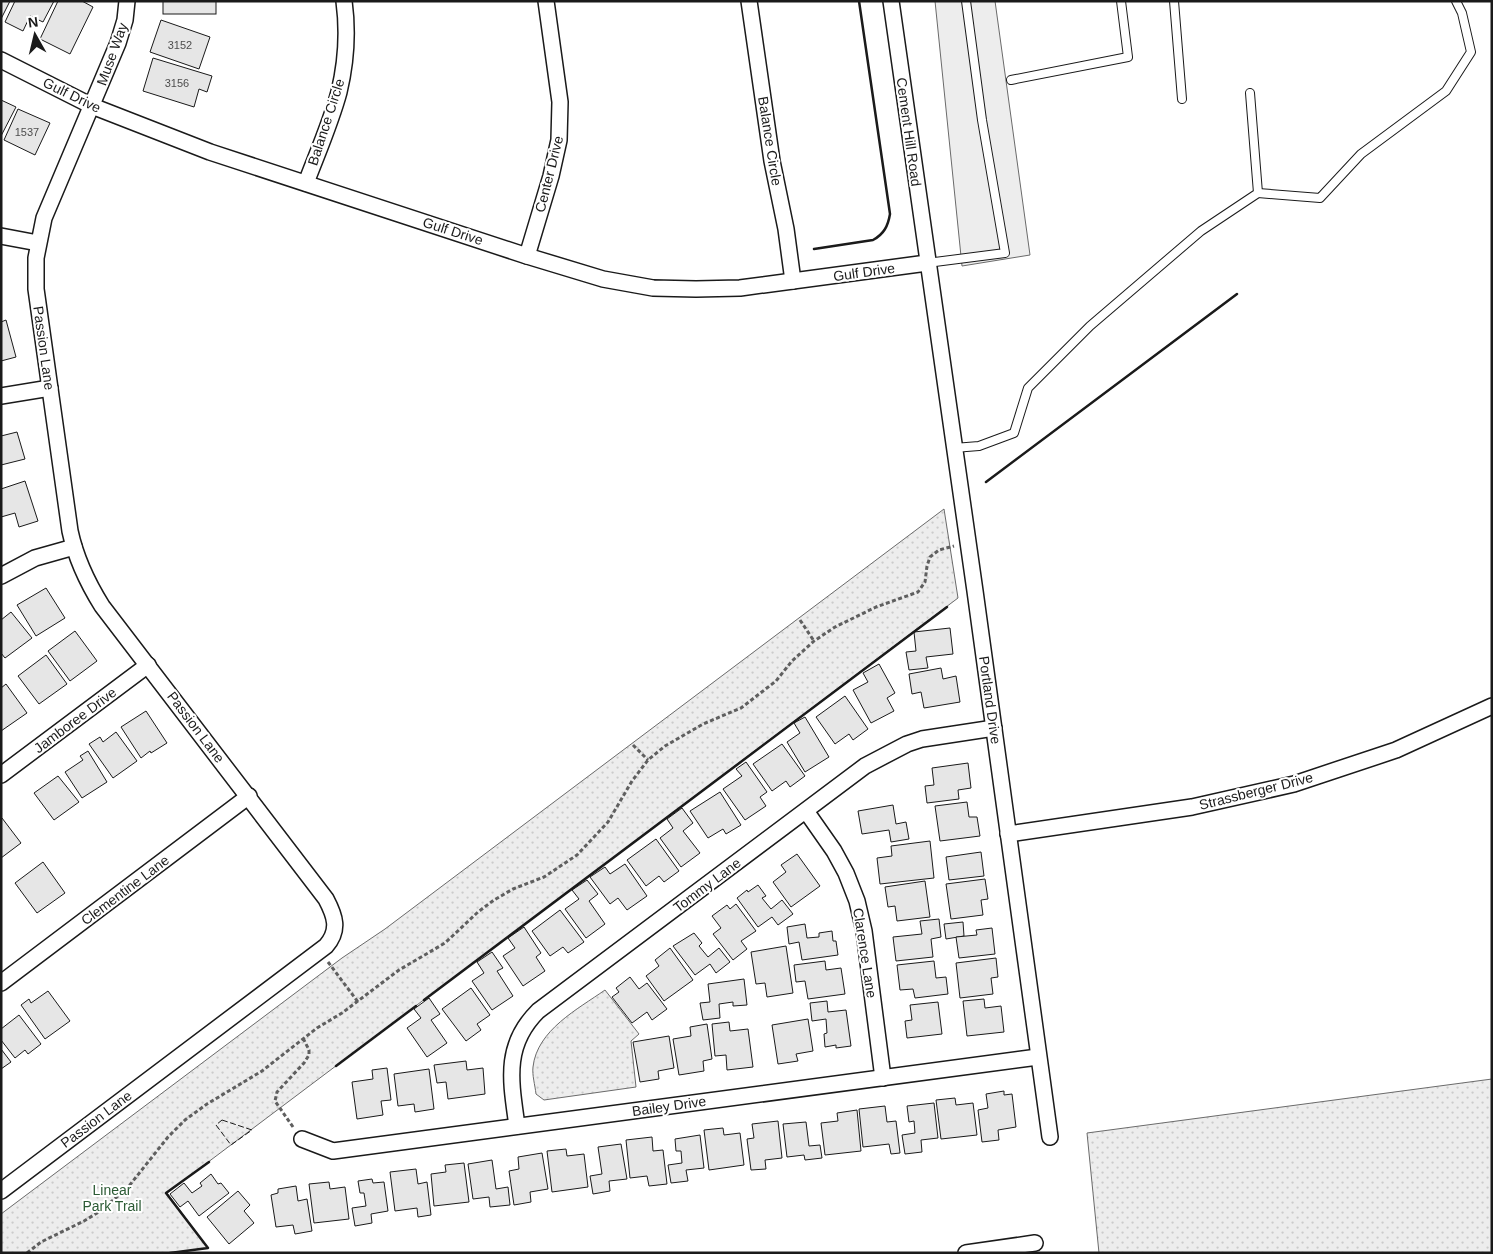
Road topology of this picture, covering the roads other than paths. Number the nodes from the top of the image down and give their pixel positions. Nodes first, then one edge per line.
1 (128, 1) edge
2 (344, 1) edge
3 (546, 1) edge
4 (749, 1) edge
5 (891, 1) edge
6 (966, 1) edge
7 (1121, 1) edge
8 (1174, 1) edge
9 (1456, 1) edge
10 (1, 60) edge
11 (1011, 80) dead end
12 (1250, 93) dead end
13 (1182, 99) dead end
14 (92, 106) junction
15 (306, 183) junction
16 (1258, 193) junction
17 (1, 236) edge
18 (38, 244) junction
19 (527, 256) junction
20 (927, 263) junction
21 (793, 281) junction
22 (50, 388) junction
23 (1, 396) edge
24 (954, 448) junction
25 (74, 547) junction
26 (1, 576) edge
27 (148, 665) junction
28 (1492, 706) edge
29 (994, 728) junction
30 (1, 775) edge
31 (249, 796) junction
32 (806, 811) junction
33 (1008, 834) junction
34 (1, 983) edge
35 (1038, 1057) junction
36 (883, 1078) junction
37 (517, 1126) junction
38 (1050, 1136) dead end
39 (302, 1139) road end
40 (1, 1190) edge
41 (1026, 1247) edge
42 (966, 1253) edge

1 - 14 street, Muse Way
2 - 15 street, Balance Circle
3 - 19 street, Center Drive
4 - 21 street, Balance Circle
5 - 20 street, Cement Hill Road
6 - 20 lane
7 - 11 lane
8 - 13 lane
9 - 16 lane
10 - 14 street, Gulf Drive
12 - 16 lane
14 - 15 street, Gulf Drive
14 - 18 street, Passion Lane
15 - 19 street, Gulf Drive
16 - 24 lane
17 - 18 street
18 - 22 street, Passion Lane
19 - 21 street, Gulf Drive
20 - 21 street, Gulf Drive
20 - 24 street, Portland Drive
22 - 23 street
22 - 25 street, Passion Lane
24 - 29 street, Portland Drive
25 - 26 street
25 - 27 street, Passion Lane
27 - 30 street, Jamboree Drive
27 - 31 street, Passion Lane
28 - 33 street, Strassberger Drive
29 - 32 street, Tommy Lane
29 - 33 street, Portland Drive
31 - 34 street, Clementine Lane
31 - 40 street, Passion Lane
32 - 36 street, Clarence Lane
32 - 37 street, Tommy Lane
33 - 35 street, Portland Drive
35 - 36 street, Bailey Drive
35 - 38 street, Portland Drive
36 - 37 street, Bailey Drive
37 - 39 street, Bailey Drive
41 - 42 street

